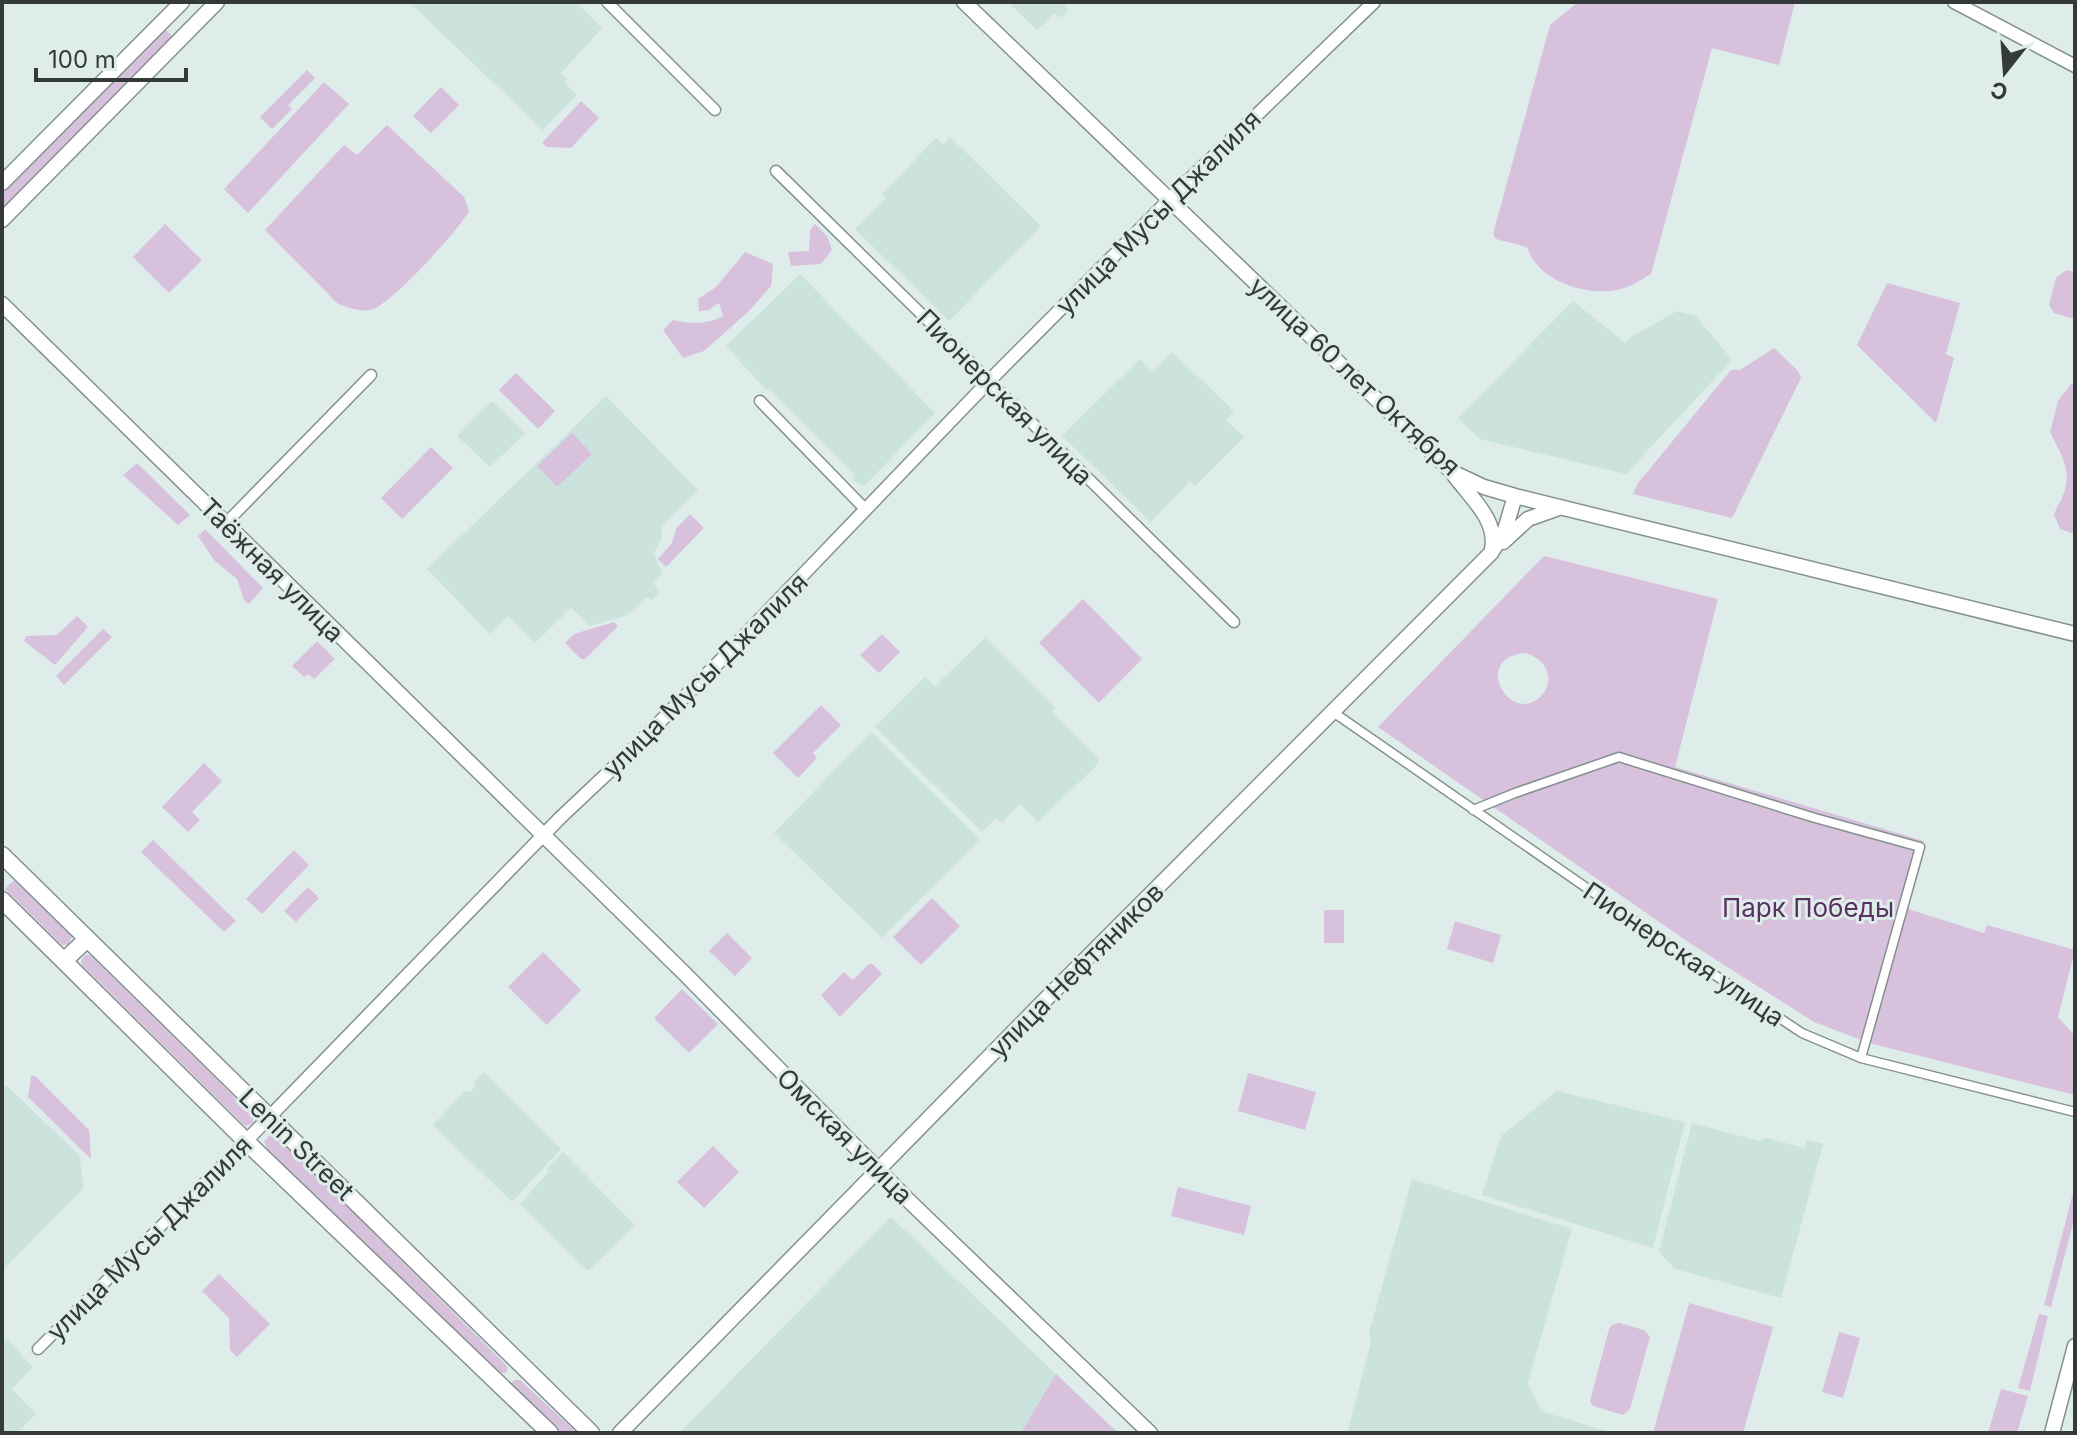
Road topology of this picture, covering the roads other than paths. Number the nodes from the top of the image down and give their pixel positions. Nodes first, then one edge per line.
1 (182, 2) edge
2 (217, 2) edge
3 (607, 2) edge
4 (964, 2) edge
5 (1374, 2) edge
6 (1954, 2) edge
7 (2075, 66) edge
8 (715, 110) dead end
9 (776, 171) dead end
10 (2, 183) edge
11 (1169, 200) junction
12 (2, 220) edge
13 (2, 304) edge
14 (371, 375) dead end
15 (989, 381) junction
16 (760, 401) dead end
17 (1452, 472) junction
18 (1515, 496) junction
19 (1566, 507) junction
20 (866, 510) junction
21 (225, 524) junction
22 (1491, 553) junction
23 (1234, 622) dead end
24 (2075, 634) edge
25 (1333, 712) junction
26 (1473, 810) junction
27 (543, 836) junction
28 (2, 855) edge
29 (2, 900) edge
30 (87, 939) junction
31 (64, 961) junction
32 (1861, 1058) junction
33 (2075, 1112) edge
34 (270, 1117) junction
35 (246, 1141) junction
36 (878, 1170) junction
37 (2075, 1346) edge
38 (38, 1349) dead end
39 (521, 1365) junction
40 (502, 1385) junction
41 (550, 1433) edge
42 (591, 1433) edge
43 (620, 1433) edge
44 (1150, 1433) edge
45 (2052, 1433) edge

1 - 10 main road
2 - 12 main road
3 - 8 street
4 - 11 main road, улица 60 лет Октября
5 - 11 street, улица Мусы Джалиля
6 - 7 street
9 - 15 street, Пионерская улица
11 - 15 street, улица Мусы Джалиля
11 - 17 main road, улица 60 лет Октября
13 - 21 main road, Таёжная улица
14 - 21 street
15 - 20 street, улица Мусы Джалиля
15 - 23 street, Пионерская улица
16 - 20 street
17 - 18 main road, улица 60 лет Октября
17 - 22 main road
18 - 19 main road, улица 60 лет Октября
18 - 22 main road, улица Нефтяников
19 - 22 main road
19 - 24 main road, улица 60 лет Октября
20 - 27 street, улица Мусы Джалиля
21 - 27 main road, Таёжная улица
22 - 25 main road, улица Нефтяников
25 - 26 street, Пионерская улица
25 - 36 main road, улица Нефтяников
26 - 32 street, Пионерская улица
26 - 32 street
27 - 34 street, улица Мусы Джалиля
27 - 36 main road, Омская улица
28 - 30 main road, Lenin Street
29 - 31 main road, Lenin Street
30 - 31 main road
30 - 34 main road, Lenin Street
31 - 35 main road, Lenin Street
32 - 33 street, Пионерская улица
34 - 35 street, улица Мусы Джалиля
34 - 39 main road, Lenin Street
35 - 38 street, улица Мусы Джалиля
35 - 40 main road, Lenin Street
36 - 43 main road, улица Нефтяников
36 - 44 main road, Омская улица
37 - 45 main road
39 - 40 main road
39 - 42 main road, Lenin Street
40 - 41 main road, Lenin Street

